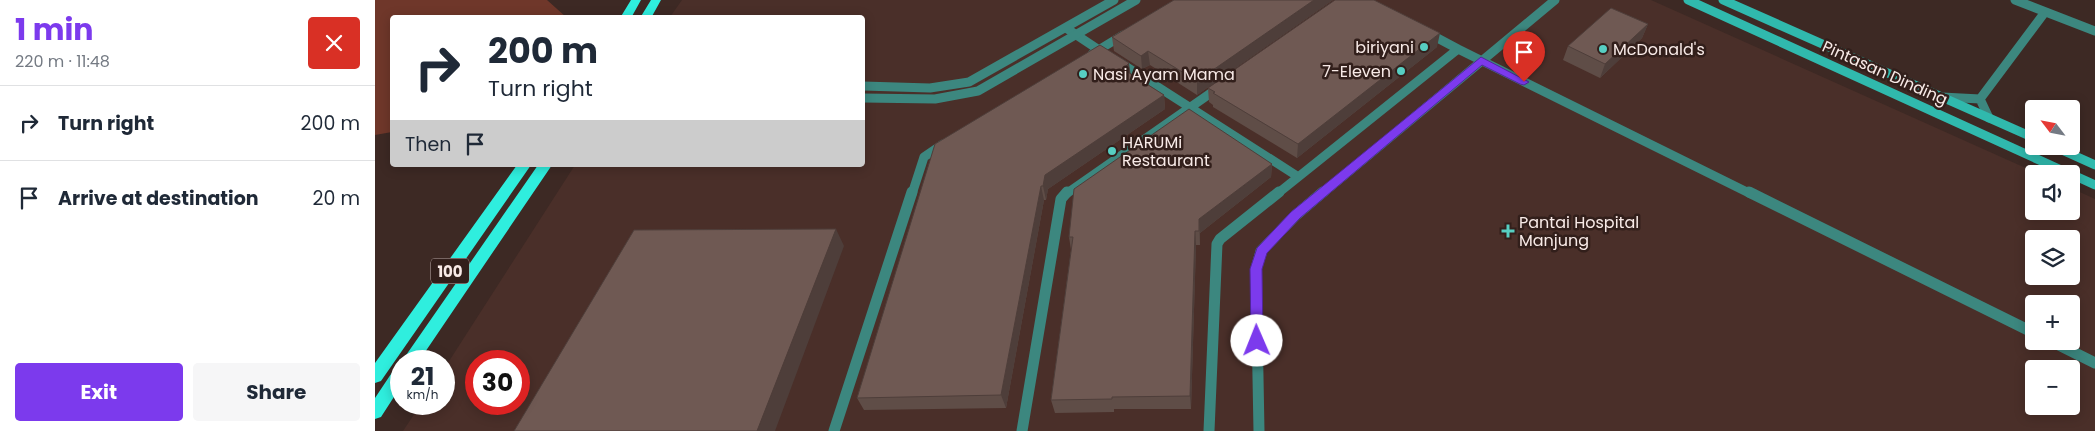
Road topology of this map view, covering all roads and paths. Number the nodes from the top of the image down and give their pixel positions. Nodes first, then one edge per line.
1 (636, 0) edge
2 (656, 0) edge
3 (1114, 0) edge
4 (1136, 0) edge
5 (1555, 0) edge
6 (1687, 0) edge
7 (1723, 0) edge
8 (2015, 0) edge
9 (2045, 12) junction
10 (627, 15) edge
11 (647, 15) edge
12 (1066, 28) junction
13 (1419, 29) edge
14 (1132, 30) edge
15 (2095, 31) edge
16 (1077, 35) junction
17 (1099, 49) junction
18 (1458, 49) junction
19 (1084, 58) edge
20 (1481, 60) junction
21 (1230, 80) edge
22 (865, 86) edge
23 (1941, 97) junction
24 (865, 98) edge
25 (1980, 99) junction
26 (1189, 108) junction
27 (1989, 118) junction
28 (2025, 134) edge
29 (949, 140) edge
30 (2073, 155) edge
31 (2050, 165) edge
32 (2095, 165) edge
33 (523, 167) edge
34 (544, 167) edge
35 (1297, 176) junction
36 (2080, 178) edge
37 (2095, 185) edge
38 (2025, 329) edge
39 (417, 350) edge
40 (2069, 350) edge
41 (2095, 363) edge
42 (375, 376) edge
43 (390, 390) edge
44 (375, 412) edge
45 (834, 431) edge
46 (1022, 431) edge
47 (1209, 431) edge
48 (1259, 431) edge

1 - 10 highway
2 - 11 highway
3 - 12 street
4 - 16 street
5 - 20 street
6 - 31 main road, Pintasan Dinding
7 - 23 main road, Pintasan Dinding
8 - 9 street
9 - 15 street
9 - 25 street
12 - 16 street
12 - 22 street
13 - 18 street
14 - 17 street
16 - 17 street
16 - 24 street
17 - 19 street
17 - 26 street
18 - 20 street
18 - 35 street
20 - 38 street
20 - 48 street
21 - 26 street
23 - 25 street
23 - 27 main road, Pintasan Dinding
25 - 27 street
26 - 35 street
26 - 46 street
27 - 28 main road, Pintasan Dinding
29 - 45 street
30 - 32 main road
33 - 42 highway, 100
34 - 39 highway, 100
35 - 47 street
36 - 37 main road, Pintasan Dinding
40 - 41 street
43 - 44 highway

